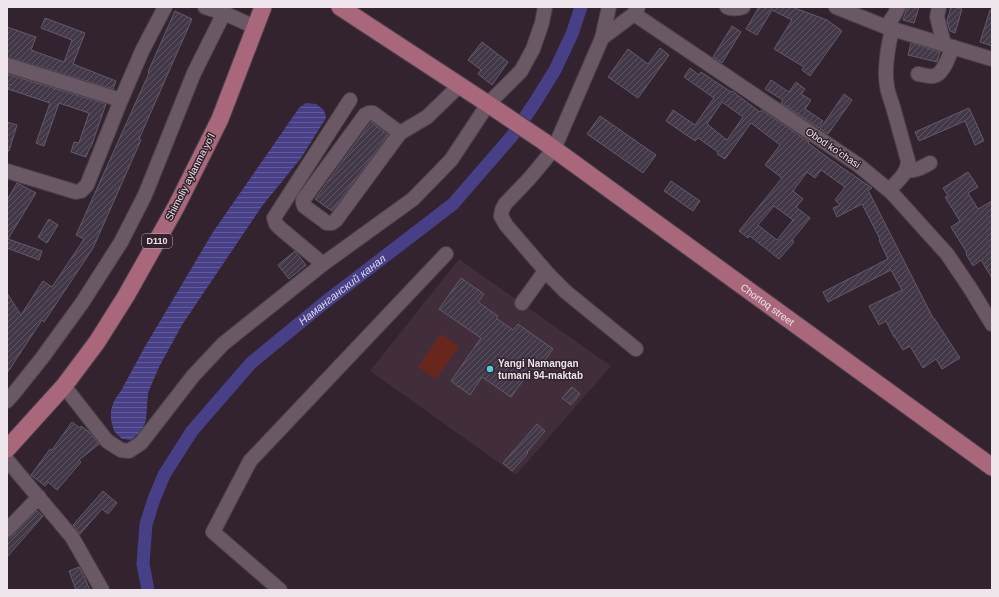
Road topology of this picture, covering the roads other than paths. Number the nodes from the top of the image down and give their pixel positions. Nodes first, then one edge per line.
1 (166, 7) edge
2 (205, 7) edge
3 (263, 7) edge
4 (340, 7) edge
5 (545, 7) edge
6 (609, 7) edge
7 (727, 7) edge
8 (743, 7) edge
9 (836, 7) edge
10 (898, 7) edge
11 (939, 7) edge
12 (636, 10) edge
13 (224, 13) junction
14 (255, 27) junction
15 (890, 28) junction
16 (602, 38) junction
17 (948, 46) junction
18 (992, 59) edge
19 (7, 65) edge
20 (918, 74) dead end
21 (460, 85) junction
22 (121, 100) junction
23 (350, 100) dead end
24 (491, 106) junction
25 (400, 133) junction
26 (549, 145) junction
27 (930, 163) dead end
28 (906, 170) junction
29 (7, 171) edge
30 (889, 190) junction
31 (446, 254) dead end
32 (324, 264) junction
33 (545, 271) junction
34 (522, 303) dead end
35 (992, 324) edge
36 (636, 349) dead end
37 (64, 386) junction
38 (7, 401) edge
39 (9, 444) edge
40 (7, 460) edge
41 (992, 467) edge
42 (39, 497) junction
43 (7, 530) edge
44 (102, 590) edge
45 (280, 590) edge

1 - 22 street
2 - 13 street
3 - 14 main road, Shimoliy aylanma yoʻl / D110
4 - 21 main road, Chortoq street
5 - 24 street
6 - 16 street
7 - 8 street
9 - 15 street
10 - 15 street
11 - 17 street
12 - 16 street, Obod koʻchasi
12 - 30 street, Obod koʻchasi
13 - 14 street
13 - 38 street
14 - 37 main road, Shimoliy aylanma yoʻl / D110
15 - 17 street
15 - 28 street
16 - 26 street
17 - 18 street
17 - 20 street
19 - 22 street
21 - 24 main road, Chortoq street
21 - 25 street
22 - 29 street
23 - 32 street
24 - 26 main road, Chortoq street
24 - 32 street
25 - 25 street
26 - 33 street
26 - 41 main road, Chortoq street
27 - 28 street
28 - 30 street
30 - 35 street, Obod koʻchasi
31 - 45 street
32 - 37 street
33 - 34 street
33 - 36 street
37 - 39 main road, Shimoliy aylanma yoʻl / D110
40 - 42 street
42 - 43 street
42 - 44 street

